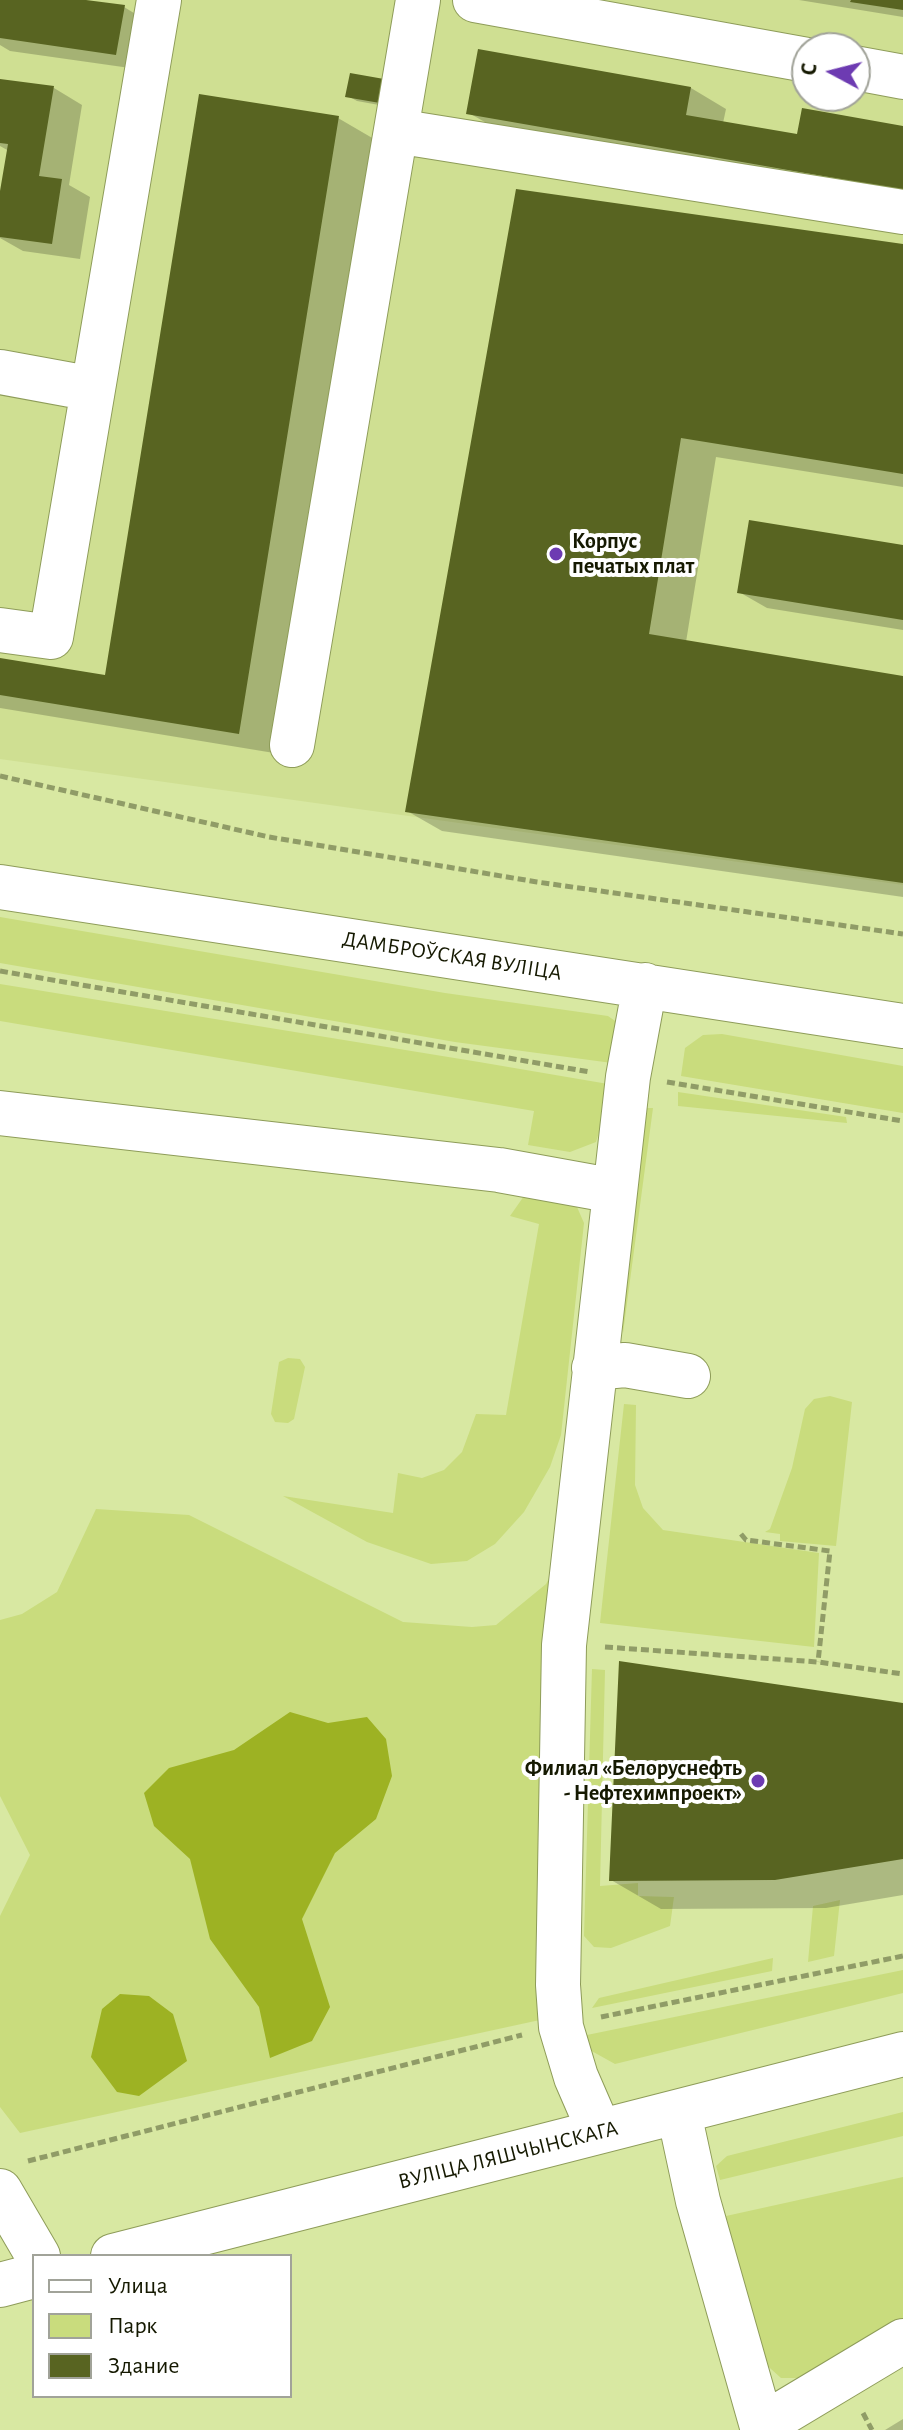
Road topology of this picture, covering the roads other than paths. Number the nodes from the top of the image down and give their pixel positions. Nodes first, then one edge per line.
1 (159, 0) edge
2 (418, 0) edge
3 (475, 0) edge
4 (791, 57) edge
5 (871, 71) edge
6 (903, 77) edge
7 (396, 131) junction
8 (903, 212) edge
9 (0, 372) edge
10 (93, 389) junction
11 (0, 630) edge
12 (292, 745) dead end
13 (0, 887) edge
14 (645, 985) junction
15 (903, 1026) edge
16 (0, 1113) edge
17 (615, 1191) junction
18 (594, 1368) junction
19 (688, 1376) dead end
20 (903, 2054) edge
21 (679, 2113) junction
22 (599, 2130) junction
23 (8, 2178) edge
24 (37, 2254) edge
25 (121, 2254) edge
26 (32, 2277) edge
27 (0, 2285) edge
28 (903, 2341) edge
29 (763, 2427) edge

1 - 10 street
2 - 7 street
3 - 4 street
5 - 6 street
7 - 8 street
7 - 12 street
9 - 10 street
10 - 11 street
13 - 14 street, ДАМБРОЎСКАЯ ВУЛІЦА
14 - 15 street, ДАМБРОЎСКАЯ ВУЛІЦА
14 - 17 street
16 - 17 street
17 - 18 street
18 - 19 street
18 - 22 street
20 - 21 street, ВУЛІЦА ЛЯШЧЫНСКАГА
21 - 22 street, ВУЛІЦА ЛЯШЧЫНСКАГА
21 - 29 street
22 - 25 street, ВУЛІЦА ЛЯШЧЫНСКАГА
23 - 24 street
26 - 27 street
28 - 29 street

